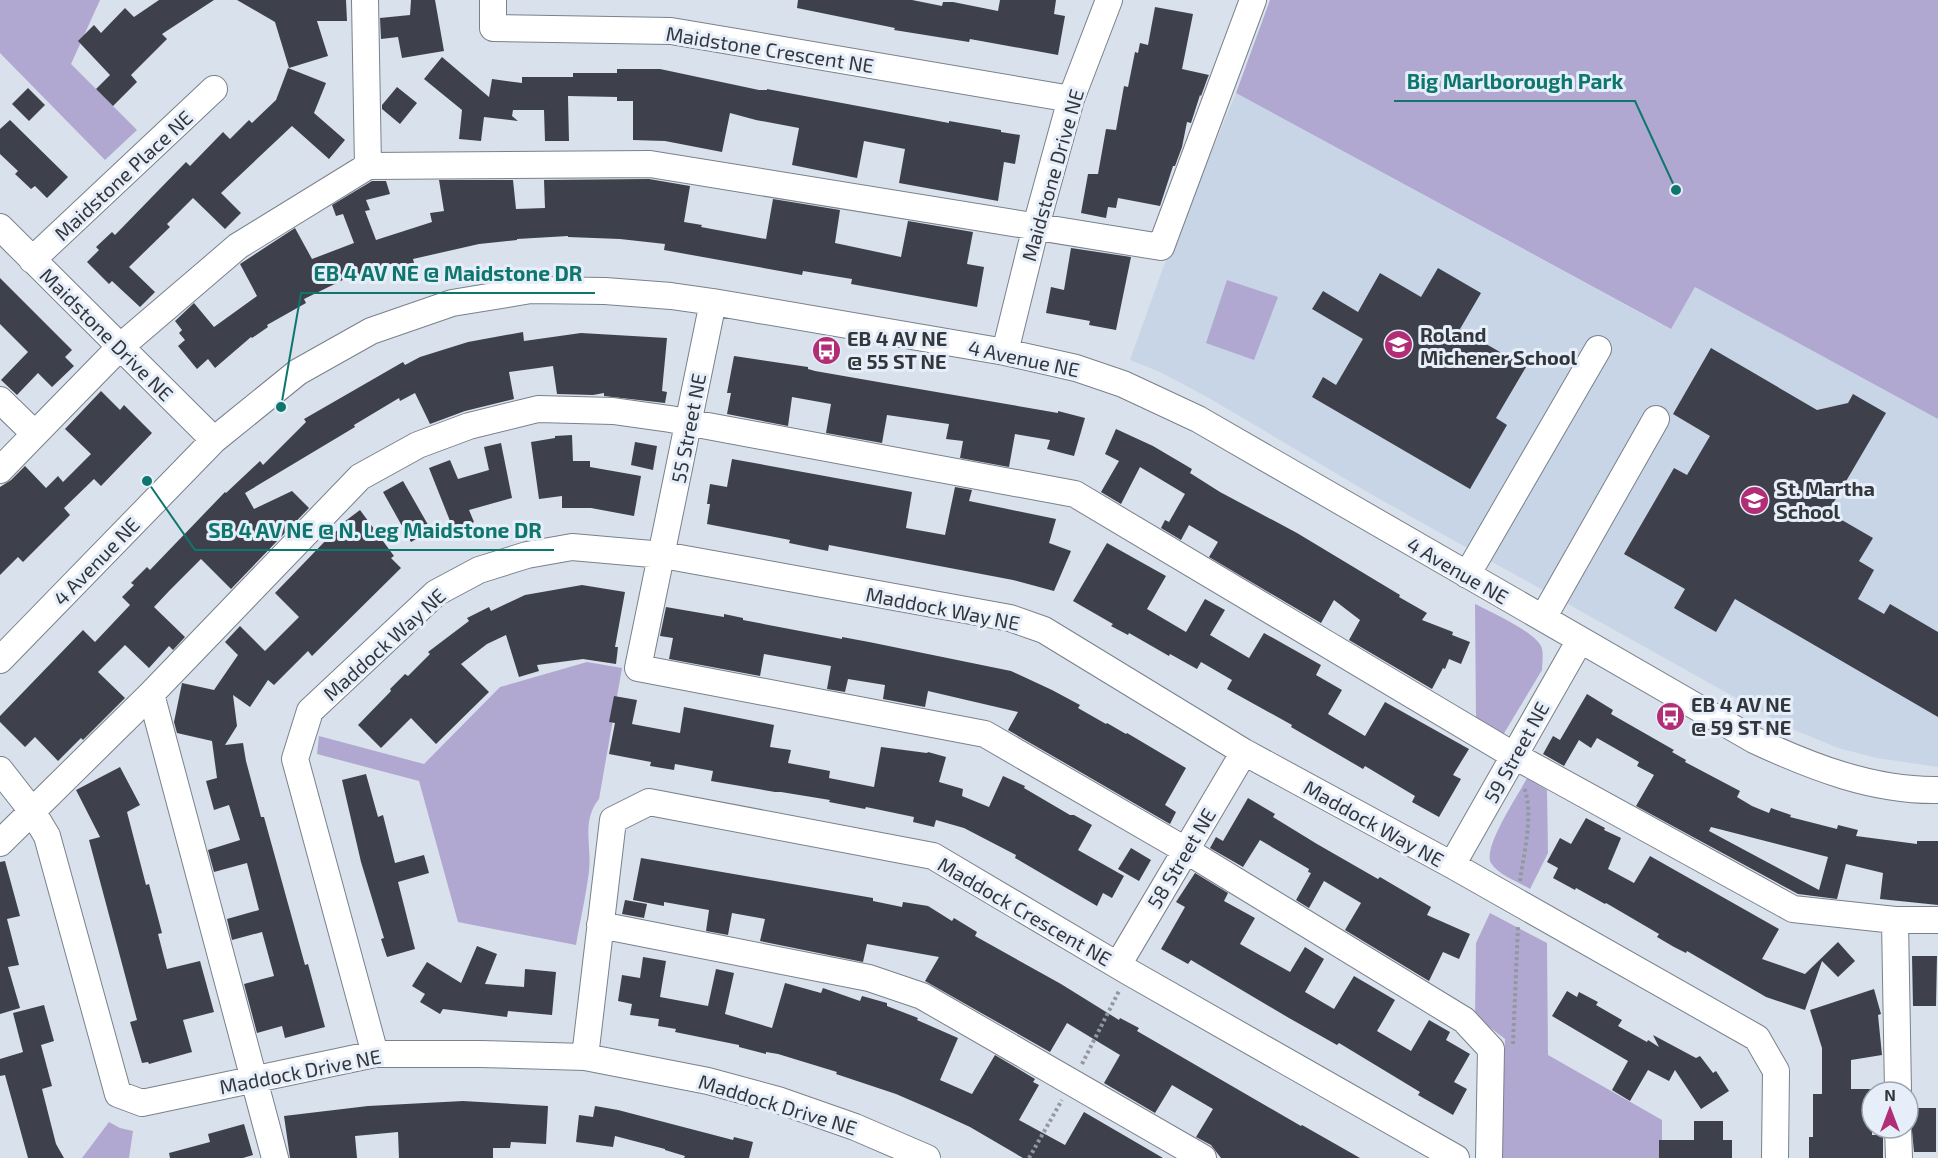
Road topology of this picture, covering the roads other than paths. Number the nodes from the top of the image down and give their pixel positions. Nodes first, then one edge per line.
1 (365, 0) edge
2 (493, 0) edge
3 (1108, 0) edge
4 (1253, 0) edge
5 (214, 89) dead end
6 (1071, 99) junction
7 (368, 166) junction
8 (1036, 226) junction
9 (0, 227) edge
10 (33, 260) junction
11 (713, 302) junction
12 (120, 347) junction
13 (1598, 349) dead end
14 (1005, 352) junction
15 (0, 400) edge
16 (1656, 419) dead end
17 (690, 423) junction
18 (35, 434) junction
19 (214, 440) junction
20 (0, 470) edge
21 (663, 555) junction
22 (1467, 575) junction
23 (1543, 618) junction
24 (1580, 640) junction
25 (0, 660) edge
26 (151, 694) junction
27 (1244, 752) junction
28 (1510, 763) junction
29 (0, 770) edge
30 (1938, 790) edge
31 (33, 811) junction
32 (0, 843) edge
33 (1186, 851) junction
34 (1452, 865) junction
35 (1895, 920) junction
36 (1938, 920) edge
37 (600, 925) junction
38 (1118, 964) junction
39 (375, 1054) junction
40 (585, 1058) junction
41 (255, 1079) junction
42 (1898, 1080) edge
43 (1898, 1140) edge
44 (275, 1158) edge
45 (927, 1158) edge
46 (1203, 1158) edge
47 (1456, 1158) edge
48 (1489, 1158) edge
49 (1775, 1158) edge
50 (1899, 1158) edge

1 - 7 street
2 - 6 street, Maidstone Crescent NE
3 - 6 street, Maidstone Drive NE
4 - 8 street
5 - 10 street, Maidstone Place NE
6 - 8 street, Maidstone Drive NE
7 - 8 street
7 - 12 street
8 - 14 street, Maidstone Drive NE
9 - 10 street, Maidstone Drive NE
10 - 12 street, Maidstone Drive NE
11 - 14 street, 4 Avenue NE
11 - 17 street, 55 Street NE
11 - 19 street, 4 Avenue NE
12 - 18 street
12 - 19 street, Maidstone Drive NE
13 - 22 street
14 - 22 street, 4 Avenue NE
15 - 18 street
16 - 23 street
17 - 21 street, 55 Street NE
17 - 26 street
17 - 28 street
18 - 20 street
19 - 25 street, 4 Avenue NE
21 - 27 street, Maddock Way NE
21 - 33 street, 55 Street NE
21 - 39 street, Maddock Way NE
22 - 23 street, 4 Avenue NE
23 - 24 street, 4 Avenue NE
24 - 28 street, 59 Street NE
24 - 30 street, 4 Avenue NE
26 - 31 street
26 - 41 street
27 - 33 street, 58 Street NE
27 - 34 street, Maddock Way NE
28 - 34 street, 59 Street NE
28 - 35 street
29 - 31 street, Maddock Drive NE
31 - 32 street
31 - 41 street, Maddock Drive NE
33 - 38 street, 58 Street NE
33 - 48 street
34 - 49 street, Maddock Way NE
35 - 36 street
35 - 42 street
37 - 38 street, Maddock Crescent NE
37 - 40 street, Maddock Crescent NE
37 - 46 street
38 - 47 street, Maddock Crescent NE
39 - 40 street, Maddock Drive NE
39 - 41 street, Maddock Drive NE
40 - 45 street, Maddock Drive NE
41 - 44 street
43 - 50 street

